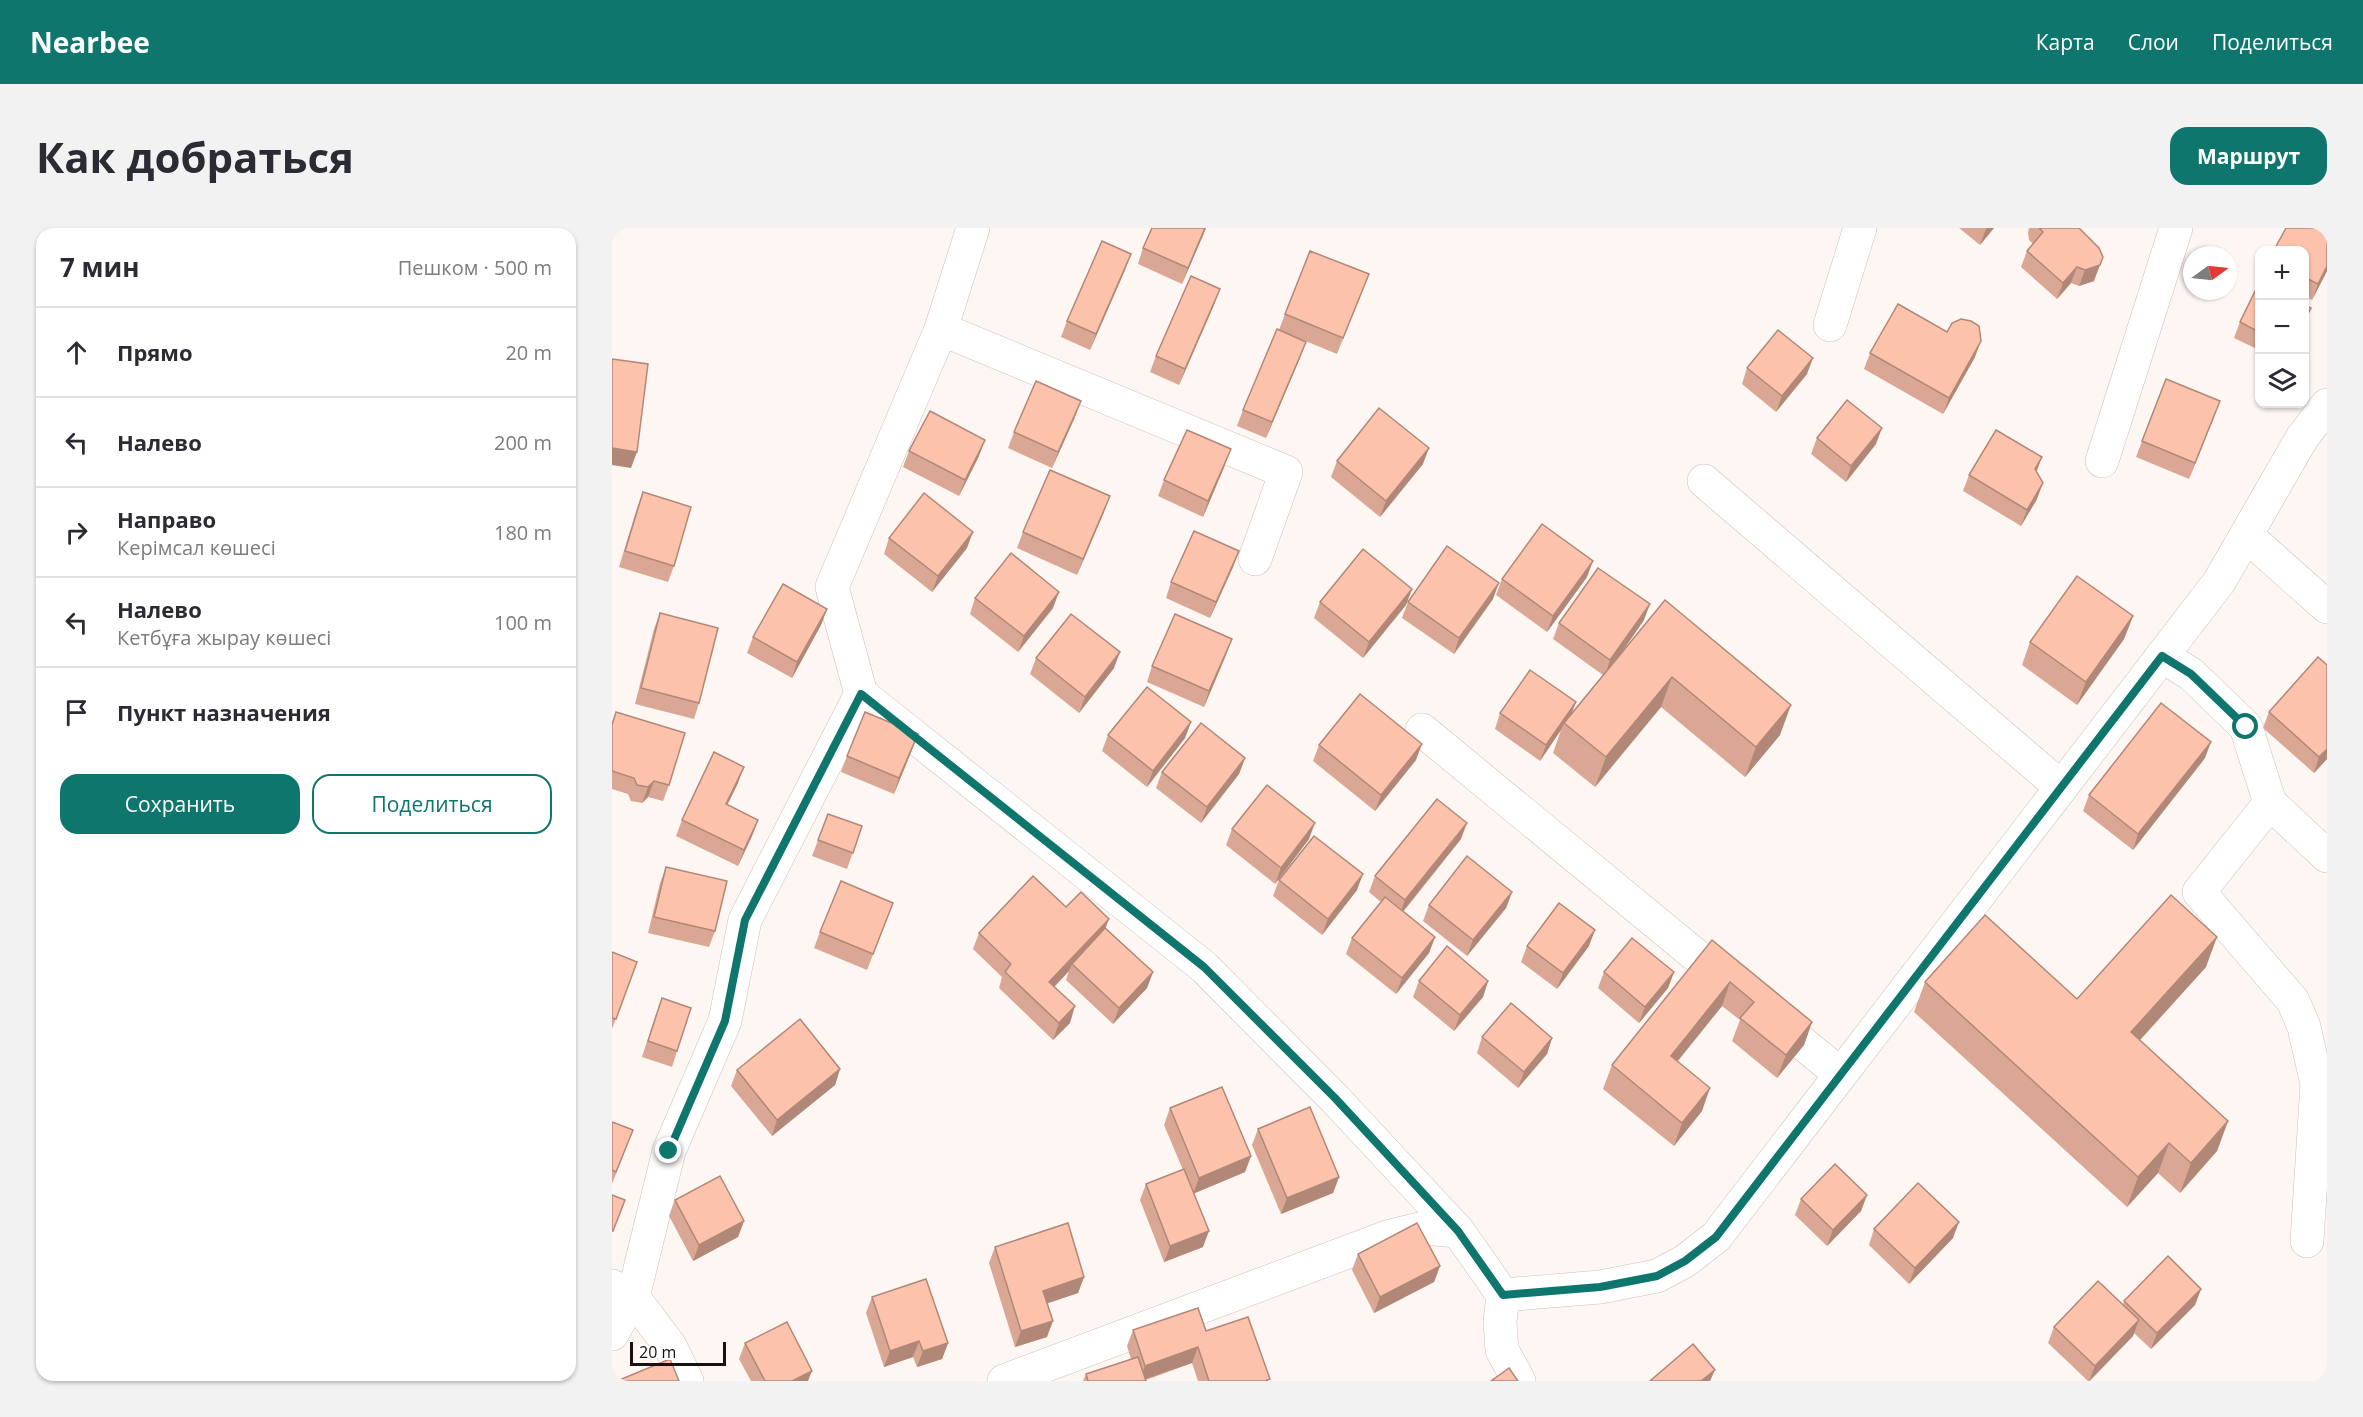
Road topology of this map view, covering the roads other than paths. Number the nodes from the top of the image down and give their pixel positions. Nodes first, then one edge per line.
1 (974, 228) edge
2 (1860, 228) edge
3 (2176, 228) edge
4 (1830, 325) dead end
5 (941, 329) junction
6 (2327, 405) edge
7 (2102, 461) dead end
8 (1704, 481) dead end
9 (2246, 534) junction
10 (1255, 559) dead end
11 (2327, 607) edge
12 (2162, 656) junction
13 (861, 694) junction
14 (1422, 730) dead end
15 (2061, 787) junction
16 (2271, 803) junction
17 (2327, 856) edge
18 (1840, 1074) junction
19 (1458, 1231) junction
20 (2307, 1241) dead end
21 (623, 1291) edge
22 (1503, 1295) junction
23 (612, 1334) edge
24 (687, 1381) edge
25 (1004, 1381) edge
26 (1519, 1381) edge

1 - 5 street
2 - 4 street
3 - 7 street
5 - 10 street
5 - 13 street
6 - 9 street
8 - 15 street
9 - 11 street
9 - 12 street
12 - 15 street
12 - 16 street
13 - 19 street
13 - 21 street
14 - 18 street
15 - 18 street
16 - 17 street
16 - 20 street
18 - 22 street
19 - 22 street
19 - 25 street
21 - 23 street
21 - 24 street
22 - 26 street

